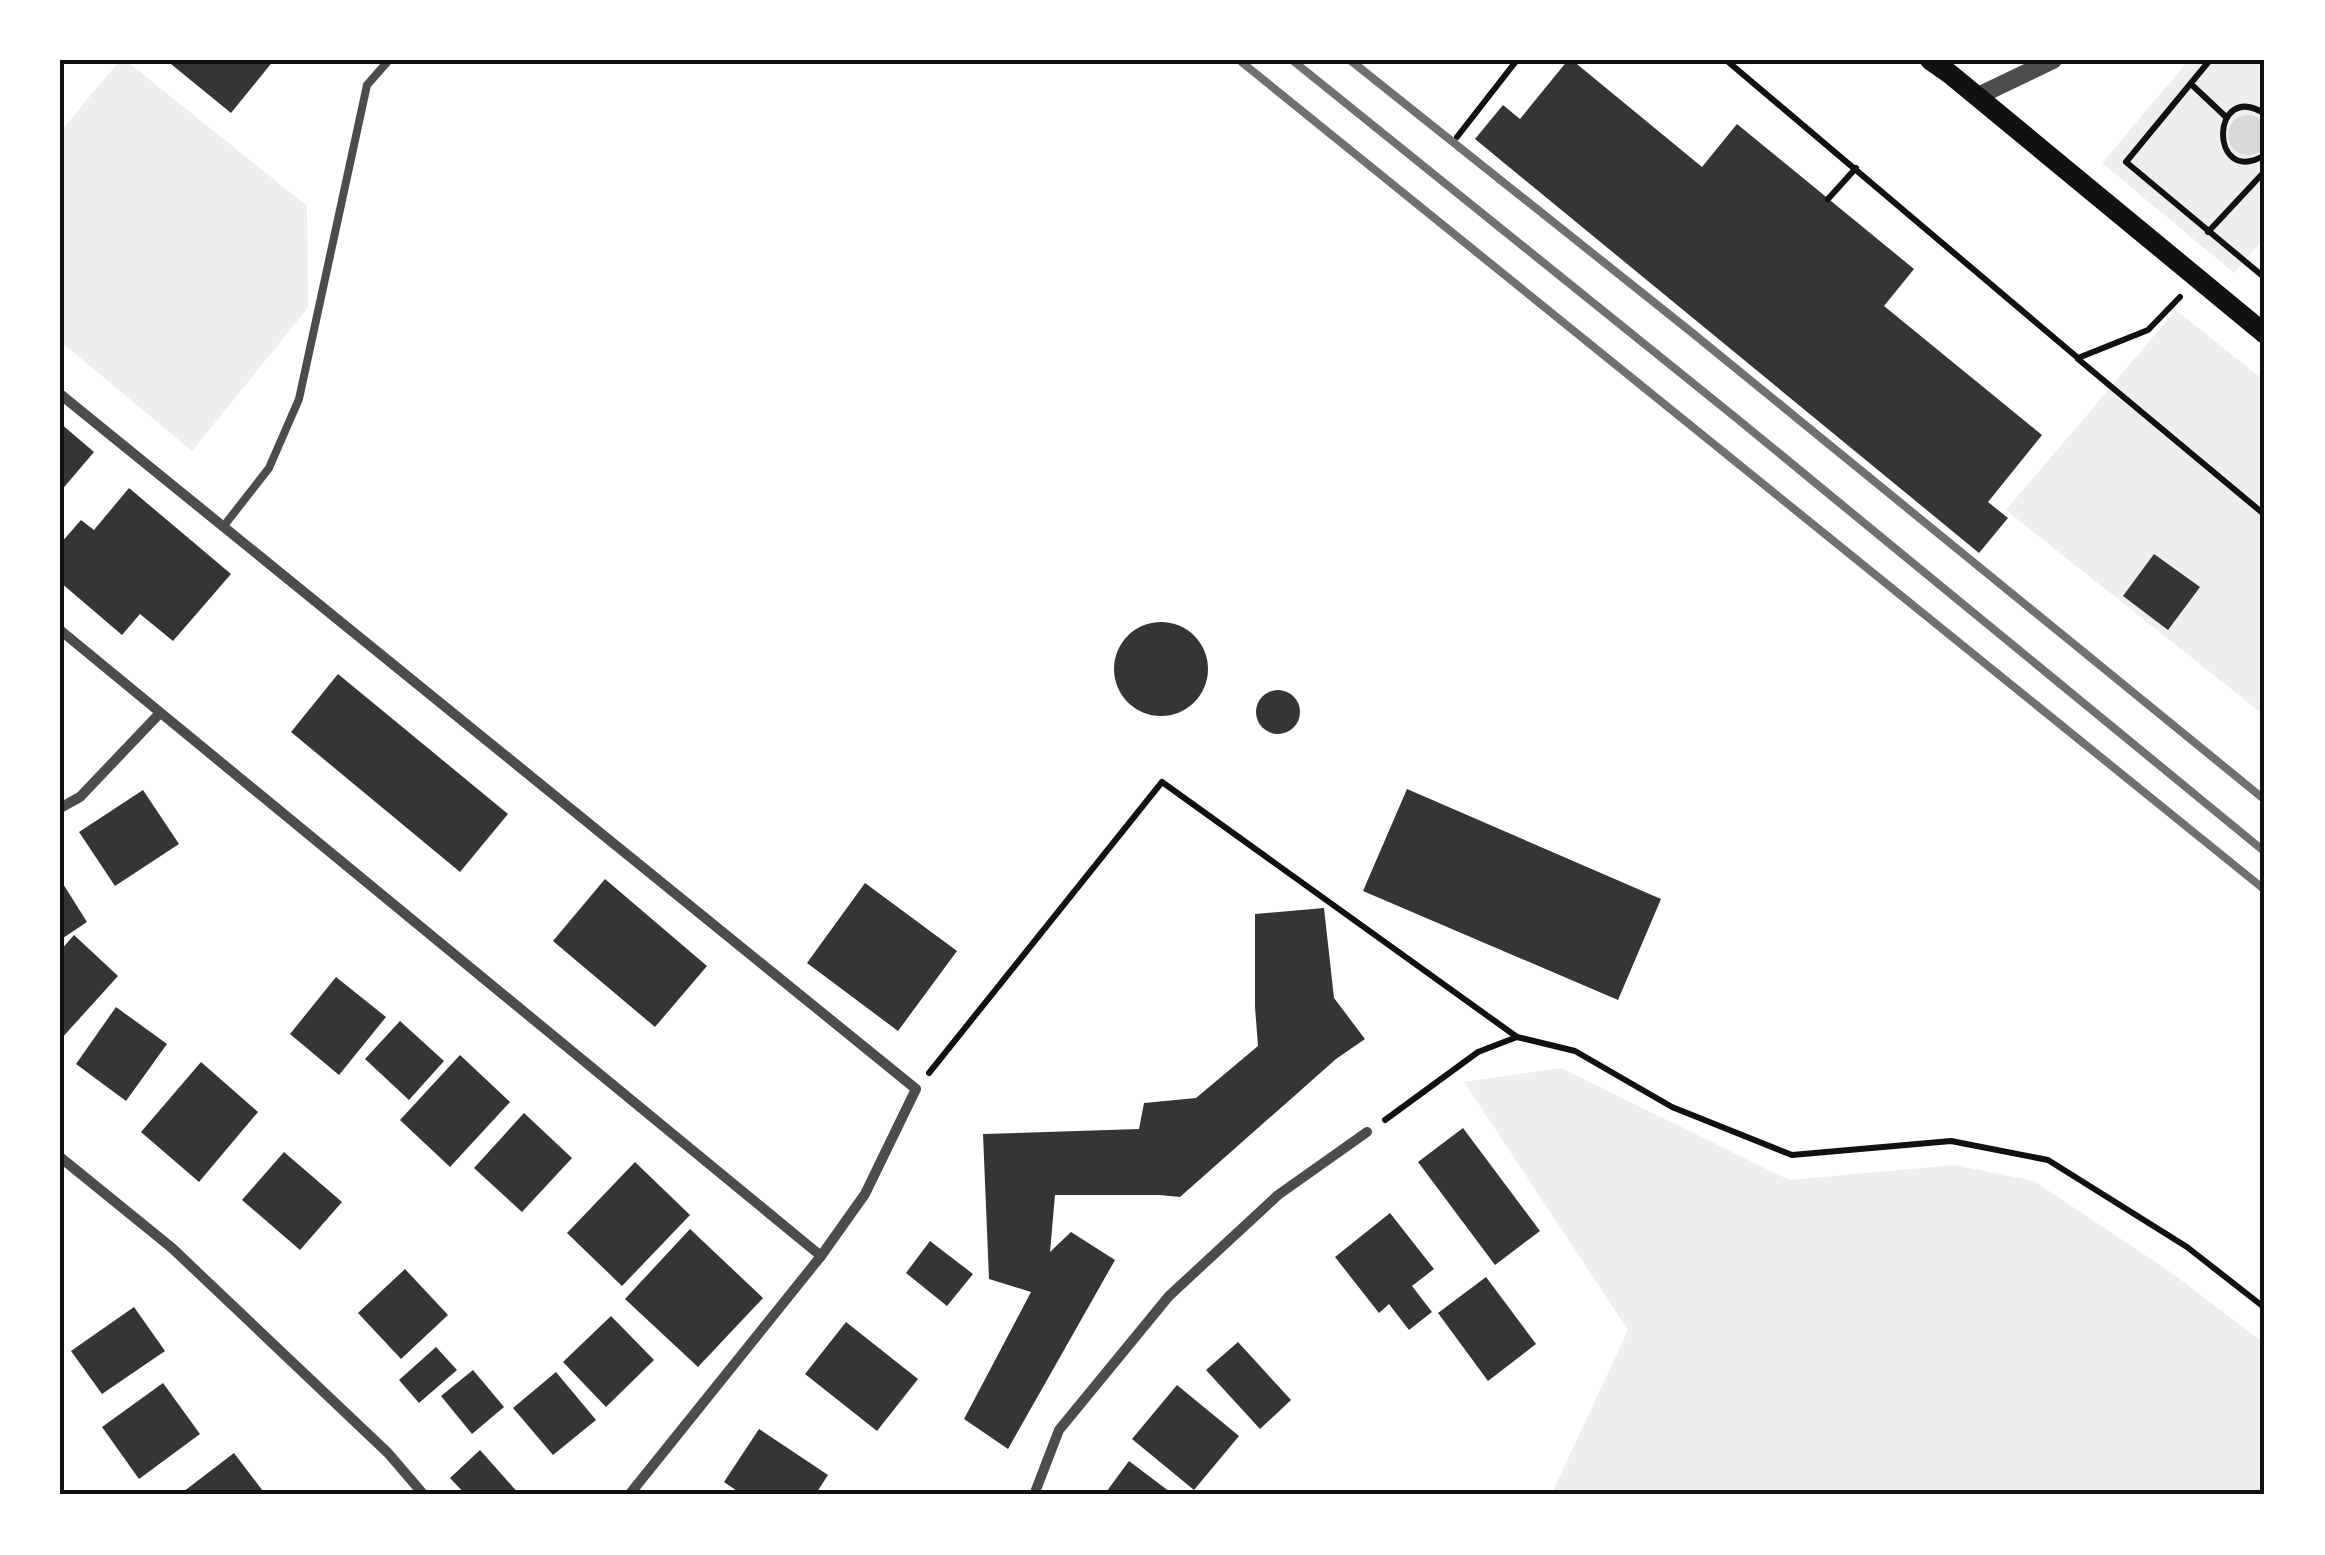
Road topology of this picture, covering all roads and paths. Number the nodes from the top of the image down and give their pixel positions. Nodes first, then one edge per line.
1 (389, 60) edge
2 (1516, 60) edge
3 (1726, 60) edge
4 (1930, 60) edge
5 (2053, 60) edge
6 (2210, 60) edge
7 (2191, 84) junction
8 (1978, 96) junction
9 (2265, 114) edge
10 (2227, 118) junction
11 (1458, 137) dead end
12 (2265, 155) edge
13 (1856, 168) junction
14 (2265, 171) edge
15 (1828, 199) dead end
16 (2208, 232) junction
17 (2265, 278) edge
18 (2199, 279) junction
19 (2265, 334) edge
20 (2078, 358) junction
21 (60, 394) edge
22 (2265, 516) edge
23 (223, 527) junction
24 (60, 630) edge
25 (160, 713) junction
26 (60, 808) edge
27 (1518, 1038) junction
28 (916, 1089) junction
29 (1367, 1132) joint
30 (60, 1158) edge
31 (821, 1256) junction
32 (2265, 1308) edge
33 (424, 1495) edge
34 (629, 1495) edge
35 (1034, 1495) edge

1 - 23 lane
2 - 11 path
3 - 13 path
4 - 8 main road
5 - 8 street
6 - 7 path
7 - 10 path
7 - 16 path
8 - 18 main road
9 - 10 path
10 - 12 path
13 - 15 path
13 - 20 path
14 - 16 path
16 - 17 path
18 - 19 main road
18 - 20 path
20 - 22 path
21 - 23 street
23 - 28 street
24 - 25 street
25 - 26 street
25 - 31 street
27 - 28 path
27 - 29 path
27 - 32 path
28 - 31 street
29 - 35 street
30 - 33 street
31 - 34 street

